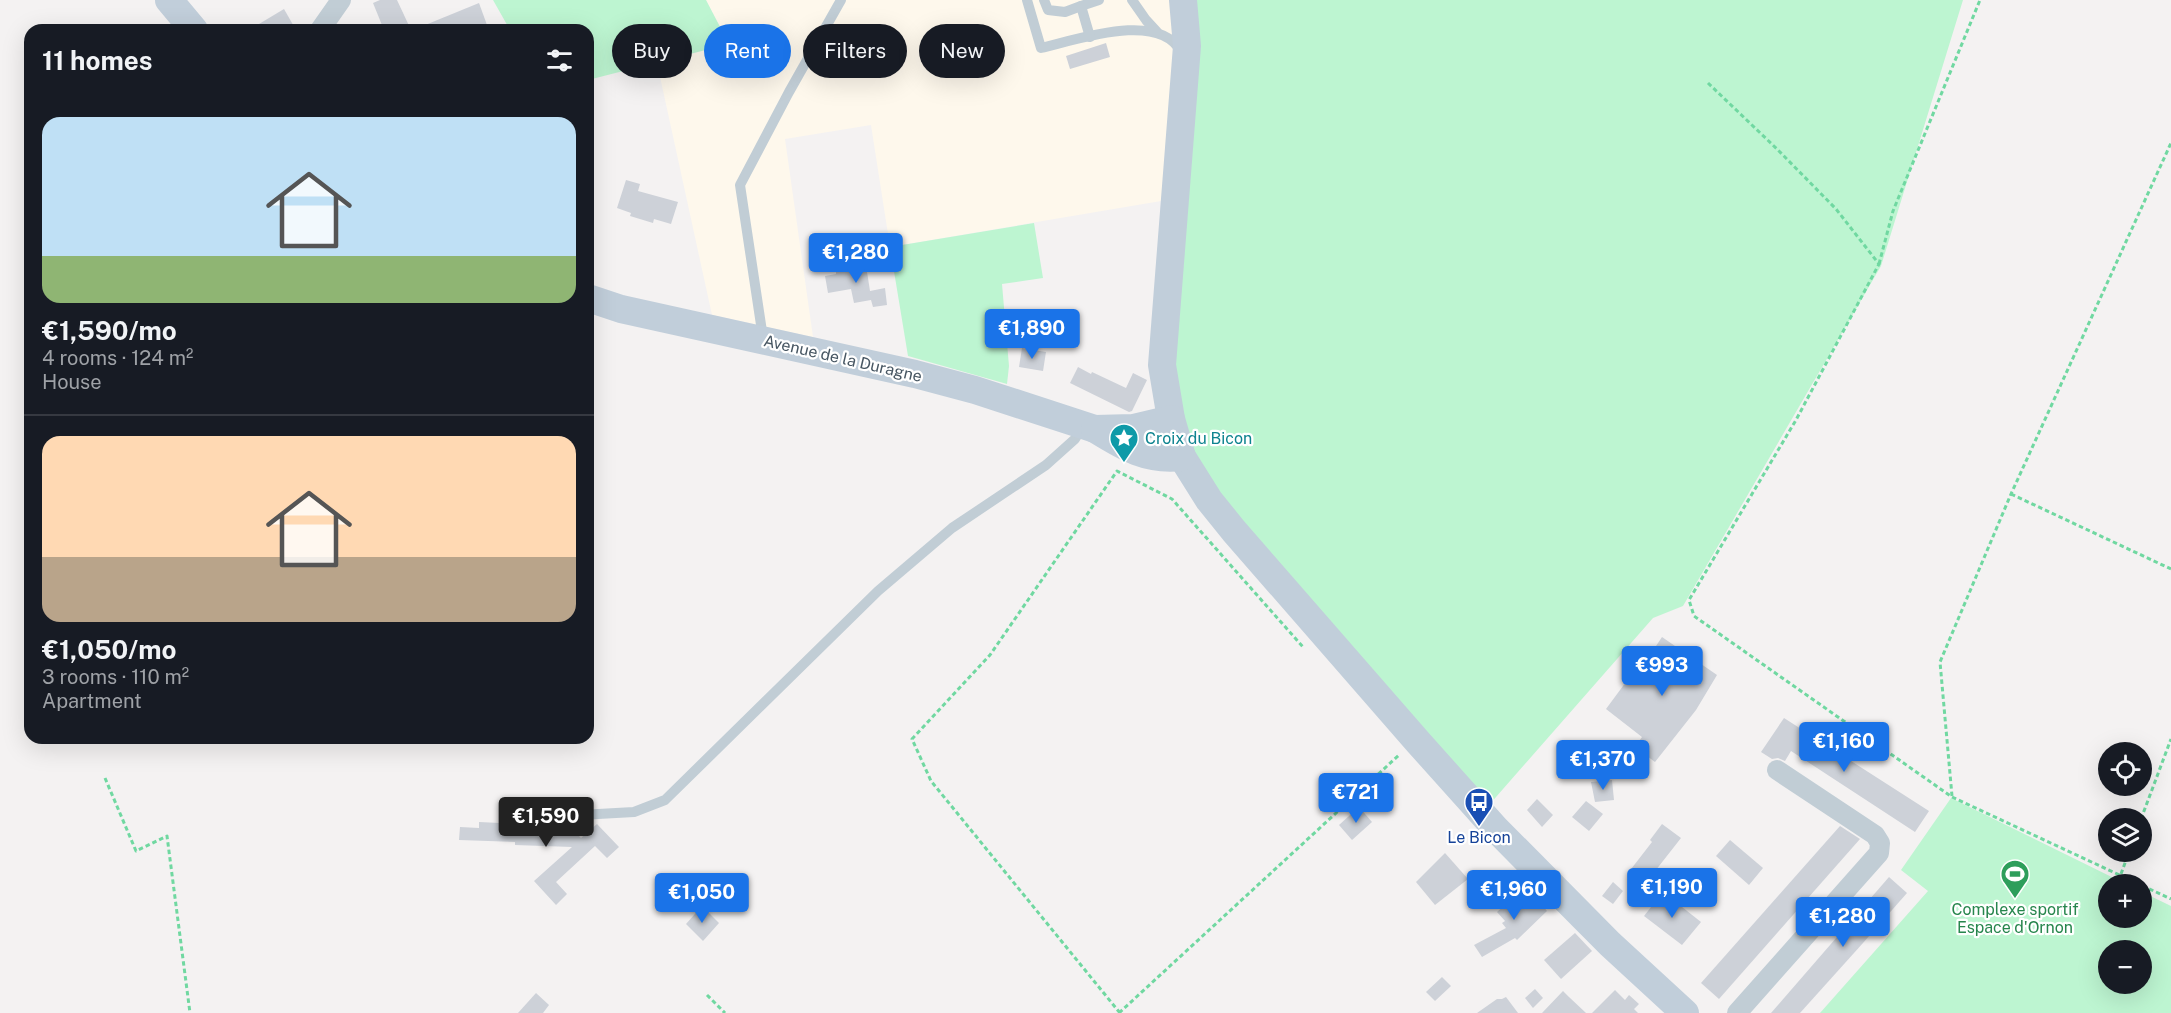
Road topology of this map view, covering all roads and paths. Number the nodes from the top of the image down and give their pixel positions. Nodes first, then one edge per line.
1 (169, 0) edge
2 (341, 0) edge
3 (841, 0) edge
4 (1028, 0) edge
5 (1044, 0) edge
6 (1056, 0) edge
7 (1132, 0) edge
8 (1183, 0) edge
9 (1187, 0) edge
10 (1980, 0) edge
11 (1081, 3) edge
12 (189, 24) edge
13 (324, 24) edge
14 (1157, 32) junction
15 (1090, 37) junction
16 (1186, 49) junction
17 (1708, 82) dead end
18 (2171, 142) edge
19 (1879, 264) junction
20 (594, 300) edge
21 (763, 341) junction
22 (1172, 418) junction
23 (1089, 428) junction
24 (1182, 456) junction
25 (2011, 494) junction
26 (2171, 569) edge
27 (1305, 649) dead end
28 (2171, 739) edge
29 (1399, 755) dead end
30 (1777, 770) dead end
31 (105, 778) dead end
32 (1952, 797) junction
33 (2145, 808) edge
34 (580, 815) dead end
35 (2125, 862) edge
36 (2121, 874) joint
37 (2152, 890) edge
38 (2171, 899) edge
39 (707, 995) dead end
40 (190, 1013) edge
41 (725, 1013) edge
42 (1119, 1013) edge
43 (1685, 1013) edge
44 (1737, 1013) edge

1 - 12 main road
2 - 13 street
3 - 21 lane
4 - 15 lane
5 - 11 lane
6 - 11 lane
7 - 14 lane
8 - 16 main road
9 - 16 main road
10 - 19 path
11 - 15 lane
14 - 15 lane
14 - 16 lane
16 - 22 main road
17 - 19 path
18 - 25 path
19 - 32 path
20 - 21 main road, Avenue de la Duragne
21 - 23 main road, Avenue de la Duragne
22 - 23 main road, Avenue de la Duragne
22 - 24 main road
23 - 24 main road, Avenue de la Duragne
23 - 34 lane
24 - 43 main road
25 - 26 path
25 - 32 path
27 - 42 path
28 - 33 path
29 - 42 path
30 - 44 street
31 - 40 path
32 - 36 path
35 - 36 path
37 - 38 path
39 - 41 path

